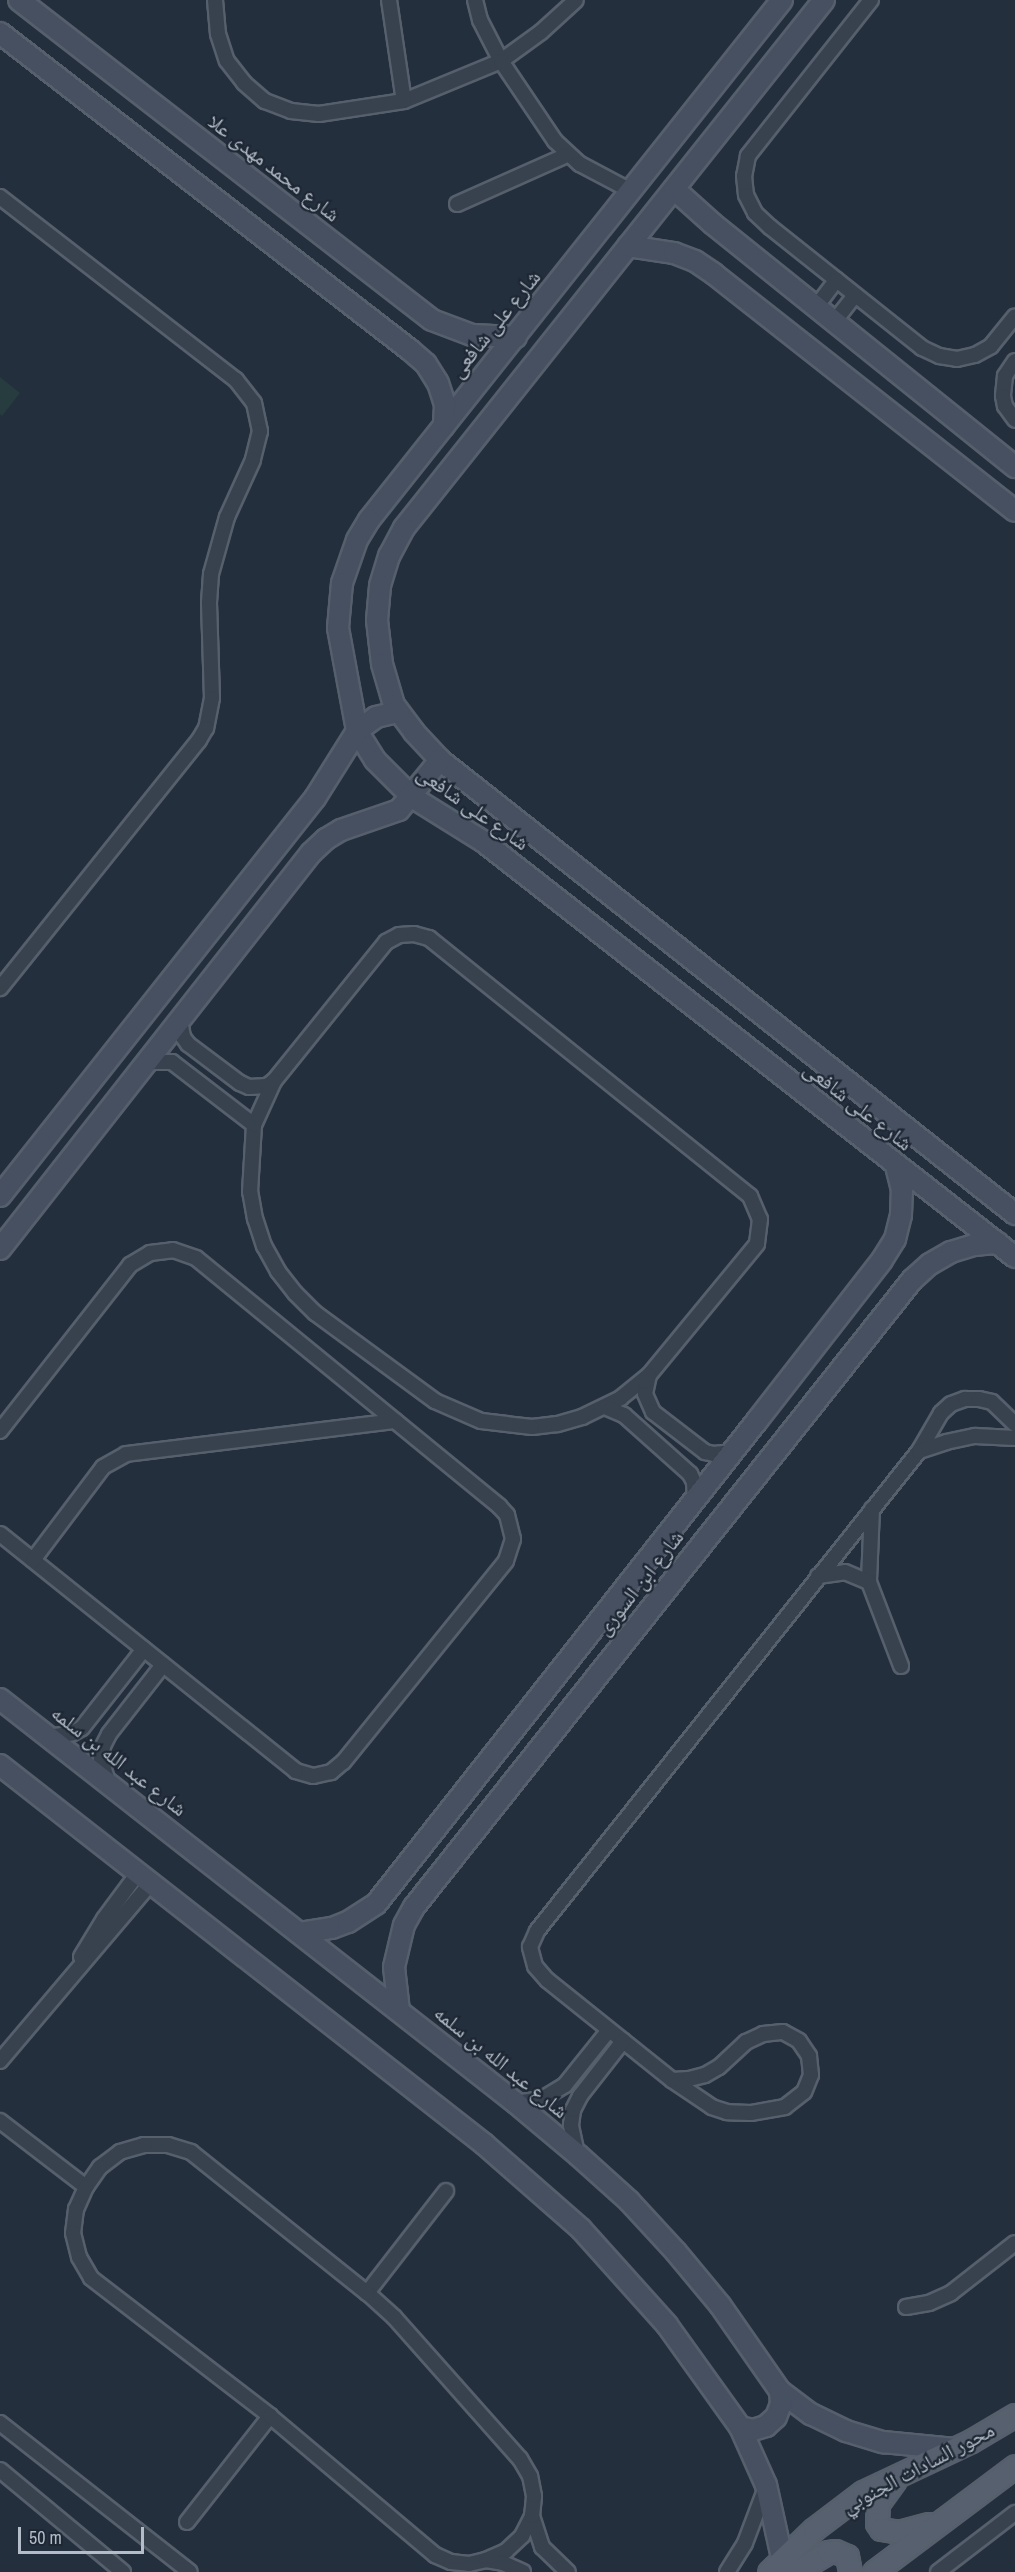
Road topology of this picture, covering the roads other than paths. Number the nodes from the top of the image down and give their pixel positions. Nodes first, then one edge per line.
1 (19, 0) edge
2 (215, 0) edge
3 (389, 0) edge
4 (475, 0) edge
5 (576, 0) edge
6 (782, 0) edge
7 (824, 0) edge
8 (871, 0) edge
9 (0, 33) edge
10 (501, 61) junction
11 (404, 101) junction
12 (567, 155) junction
13 (674, 189) junction
14 (631, 191) junction
15 (0, 197) edge
16 (457, 204) dead end
17 (628, 246) junction
18 (836, 280) junction
19 (552, 290) junction
20 (855, 295) junction
21 (816, 307) junction
22 (576, 310) junction
23 (1015, 316) edge
24 (834, 322) junction
25 (516, 337) junction
26 (1015, 361) edge
27 (1015, 420) edge
28 (444, 426) junction
29 (1015, 467) edge
30 (1015, 511) edge
31 (398, 712) junction
32 (357, 731) junction
33 (440, 760) junction
34 (411, 797) junction
35 (0, 988) edge
36 (180, 1020) junction
37 (144, 1066) junction
38 (232, 1077) junction
39 (274, 1081) junction
40 (218, 1096) junction
41 (254, 1125) junction
42 (896, 1166) junction
43 (0, 1196) edge
44 (1015, 1214) edge
45 (998, 1244) junction
46 (0, 1249) edge
47 (1015, 1257) edge
48 (650, 1375) junction
49 (605, 1407) junction
50 (395, 1421) junction
51 (756, 1422) junction
52 (1015, 1424) edge
53 (0, 1431) edge
54 (1015, 1438) edge
55 (781, 1443) junction
56 (733, 1452) junction
57 (919, 1452) junction
58 (695, 1500) junction
59 (872, 1509) junction
60 (0, 1534) edge
61 (33, 1560) junction
62 (818, 1576) junction
63 (869, 1582) junction
64 (144, 1649) junction
65 (163, 1665) junction
66 (901, 1666) dead end
67 (540, 1696) junction
68 (0, 1699) edge
69 (566, 1716) junction
70 (49, 1737) junction
71 (0, 1765) edge
72 (110, 1785) junction
73 (144, 1878) junction
74 (300, 1933) junction
75 (399, 2011) junction
76 (609, 2030) junction
77 (622, 2041) junction
78 (0, 2061) edge
79 (672, 2080) junction
80 (516, 2103) junction
81 (0, 2121) edge
82 (578, 2155) junction
83 (86, 2187) junction
84 (446, 2191) dead end
85 (1015, 2243) edge
86 (367, 2293) junction
87 (906, 2307) dead end
88 (780, 2391) junction
89 (1015, 2415) edge
90 (270, 2416) junction
91 (0, 2423) edge
92 (740, 2427) junction
93 (955, 2449) junction
94 (1015, 2466) edge
95 (0, 2470) edge
96 (898, 2477) junction
97 (766, 2485) junction
98 (1015, 2513) edge
99 (532, 2516) junction
100 (944, 2518) junction
101 (187, 2522) dead end
102 (486, 2560) junction
103 (782, 2567) edge
104 (123, 2572) edge
105 (190, 2572) edge
106 (523, 2572) edge
107 (568, 2572) edge
108 (727, 2572) edge
109 (850, 2572) edge
110 (874, 2572) edge
111 (938, 2572) edge

1 - 25 street, شارع محمد مهدى علا
2 - 11 street
3 - 11 street
4 - 10 street
5 - 10 street
6 - 14 street, شارع على شافعى
7 - 13 street, شارع على شافعى
8 - 18 street
9 - 28 street
10 - 11 street
10 - 12 street
12 - 14 street
12 - 16 street
13 - 17 street, شارع على شافعى
13 - 21 street
14 - 19 street, شارع على شافعى
15 - 35 street
17 - 22 street, شارع على شافعى
17 - 30 street
18 - 20 street
18 - 21 street
19 - 22 street
19 - 25 street, شارع على شافعى
20 - 23 street
20 - 24 street
21 - 24 street
22 - 31 street, شارع على شافعى
24 - 29 street
25 - 28 street, شارع على شافعى
26 - 27 street
28 - 32 street, شارع على شافعى
31 - 32 street
31 - 33 street, شارع على شافعى
32 - 34 street, شارع على شافعى
32 - 43 street
33 - 34 street
33 - 44 street, شارع على شافعى
34 - 36 street
34 - 42 street, شارع على شافعى
36 - 37 street
36 - 38 street
37 - 40 street
37 - 46 street
38 - 39 street
38 - 40 street
39 - 41 street
39 - 48 street
40 - 41 street
41 - 49 street
42 - 45 street, شارع على شافعى
42 - 51 street, شارع ابن السورى
45 - 47 street, شارع على شافعى
45 - 55 street, شارع ابن السورى
48 - 49 street
48 - 56 street
49 - 58 street
50 - 53 street
50 - 61 street
50 - 65 street
51 - 55 street
51 - 56 street, شارع ابن السورى
52 - 57 street
54 - 57 street
55 - 69 street, شارع ابن السورى
56 - 58 street, شارع ابن السورى
57 - 59 street
58 - 67 street, شارع ابن السورى
59 - 62 street
59 - 63 street
60 - 61 street
61 - 64 street
62 - 63 street
62 - 76 street
63 - 66 street
64 - 65 street
64 - 70 street
65 - 72 street
67 - 69 street
67 - 74 street, شارع ابن السورى
68 - 70 street, شارع عبد الله بن سلمه
69 - 75 street, شارع ابن السورى
70 - 72 street, شارع عبد الله بن سلمه
71 - 73 street
72 - 74 street, شارع عبد الله بن سلمه
73 - 78 street
73 - 92 street
74 - 75 street, شارع عبد الله بن سلمه
75 - 80 street, شارع عبد الله بن سلمه
76 - 77 street
76 - 80 street
77 - 79 street
77 - 82 street
79 - 79 street
80 - 82 street, شارع عبد الله بن سلمه
81 - 83 street
82 - 88 street, شارع عبد الله بن سلمه
83 - 86 street
83 - 90 street
84 - 86 street
85 - 87 street
86 - 99 street
88 - 92 street
88 - 93 street, شارع عبد الله بن سلمه
89 - 93 main road, محور السادات الجنوبي
90 - 101 street
90 - 102 street
91 - 105 street
92 - 97 street
93 - 96 main road, محور السادات الجنوبي
94 - 100 main road, محور السادات الجنوبي
95 - 104 street
96 - 100 main road
96 - 103 main road, محور السادات الجنوبي
97 - 103 street
97 - 108 street
98 - 111 street
99 - 102 street
99 - 107 street
100 - 110 main road, محور السادات الجنوبي
102 - 106 street
103 - 109 main road

